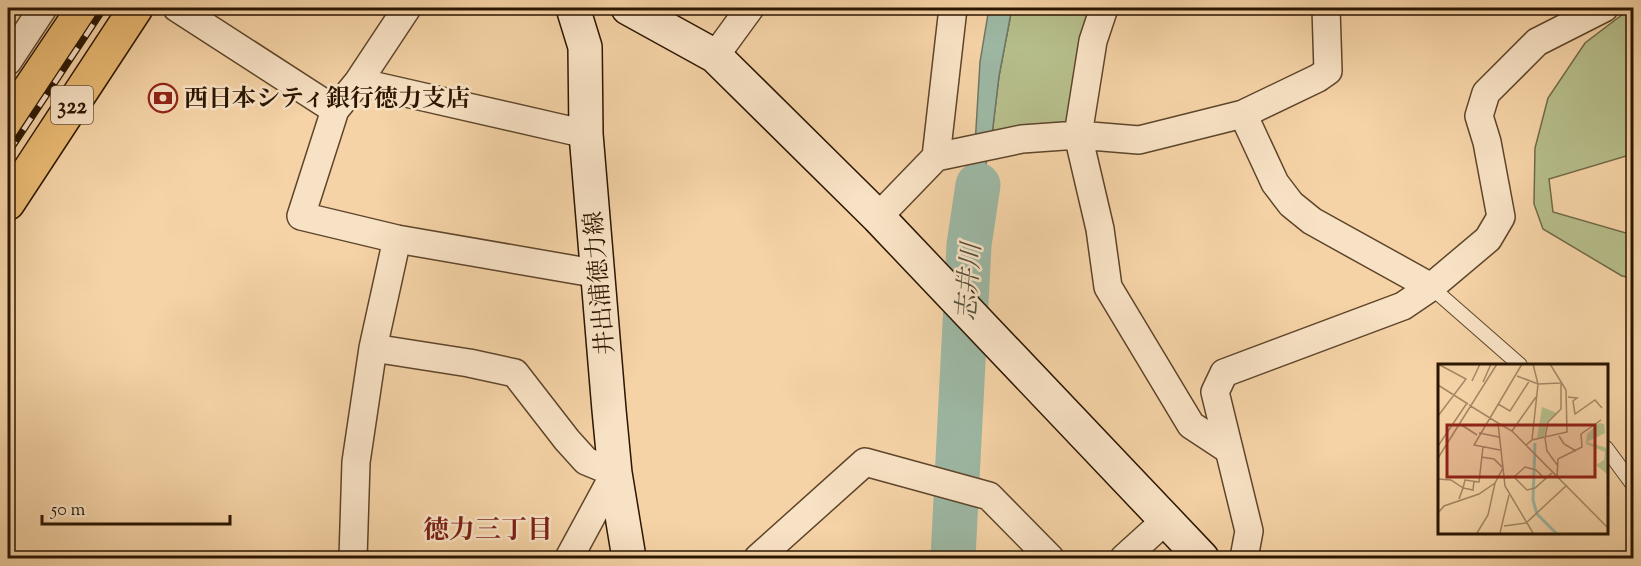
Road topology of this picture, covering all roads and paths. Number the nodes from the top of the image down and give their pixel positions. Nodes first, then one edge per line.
1 (43, 8) edge
2 (84, 8) edge
3 (136, 8) edge
4 (177, 8) edge
5 (407, 8) edge
6 (573, 8) edge
7 (628, 8) edge
8 (750, 8) edge
9 (953, 8) edge
10 (1104, 8) edge
11 (1326, 8) edge
12 (1604, 8) edge
13 (715, 56) junction
14 (8, 61) edge
15 (358, 82) junction
16 (335, 111) junction
17 (1243, 114) junction
18 (8, 122) edge
19 (586, 134) junction
20 (1078, 135) junction
21 (936, 157) junction
22 (8, 203) edge
23 (878, 217) junction
24 (397, 239) junction
25 (599, 274) junction
26 (1431, 287) junction
27 (373, 348) junction
28 (1519, 364) edge
29 (1229, 450) junction
30 (1608, 451) edge
31 (615, 473) junction
32 (1634, 486) edge
33 (1166, 520) junction
34 (353, 558) edge
35 (569, 558) edge
36 (628, 558) edge
37 (758, 558) edge
38 (1050, 558) edge
39 (1124, 558) edge
40 (1202, 558) edge
41 (1244, 558) edge

1 - 14 street
2 - 18 highway, 322
3 - 22 highway, 322
4 - 16 street
5 - 15 street
6 - 19 street, 井出浦徳力線
7 - 13 street
8 - 13 street
9 - 21 street
10 - 20 street
11 - 17 street
12 - 26 street
13 - 23 street
15 - 16 street
15 - 19 street
16 - 24 street
17 - 20 street
17 - 26 street
19 - 25 street, 井出浦徳力線
20 - 21 street
20 - 29 street
21 - 23 street
23 - 33 street
24 - 25 street
24 - 27 street
25 - 31 street, 井出浦徳力線
26 - 28 lane
26 - 29 street
27 - 31 street
27 - 34 street
29 - 41 street
30 - 32 lane
31 - 35 street
31 - 36 street, 井出浦徳力線
33 - 39 street
33 - 40 street
37 - 38 street

